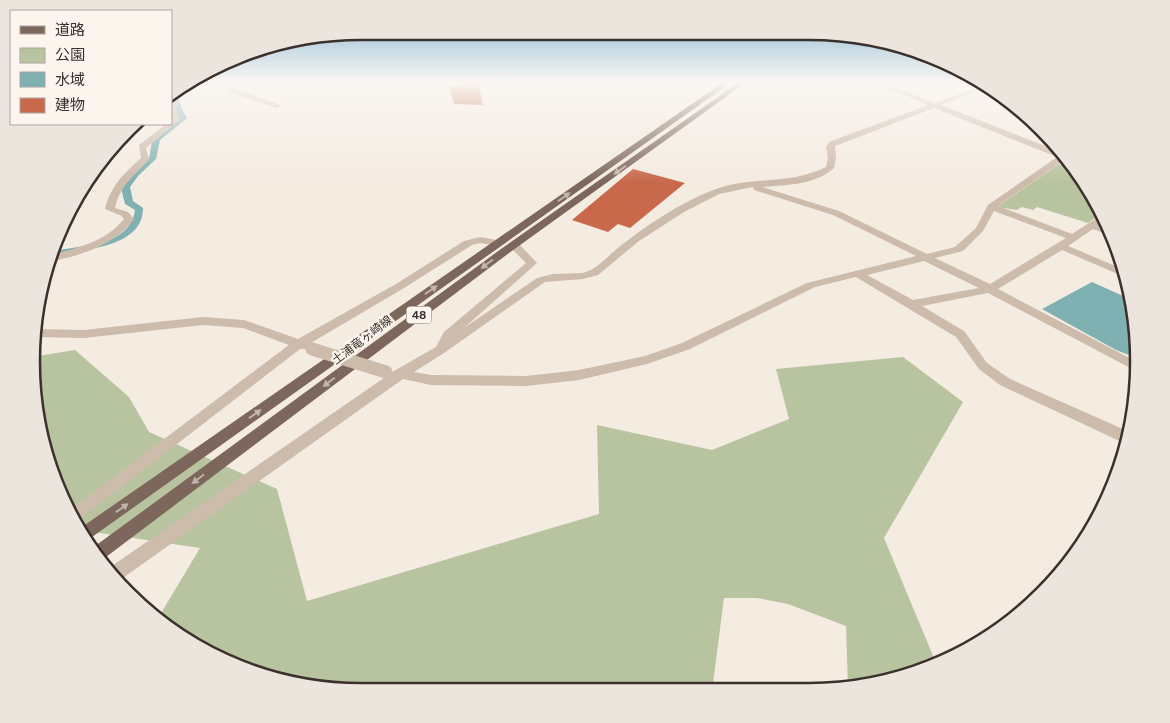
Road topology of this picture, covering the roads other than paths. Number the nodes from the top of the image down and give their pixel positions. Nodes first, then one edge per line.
1 (689, 115) edge
2 (692, 115) edge
3 (908, 115) edge
4 (958, 115) edge
5 (170, 125) edge
6 (1051, 151) edge
7 (1058, 159) edge
8 (745, 185) junction
9 (990, 207) junction
10 (1098, 221) edge
11 (1092, 225) junction
12 (1102, 229) edge
13 (1074, 238) junction
14 (498, 244) junction
15 (514, 245) junction
16 (1061, 246) junction
17 (58, 256) edge
18 (925, 258) junction
19 (1117, 271) edge
20 (858, 274) junction
21 (990, 289) junction
22 (912, 304) junction
23 (42, 332) edge
24 (298, 344) junction
25 (440, 350) junction
26 (1130, 364) edge
27 (394, 373) junction
28 (1121, 435) edge
29 (77, 512) edge
30 (89, 531) edge
31 (102, 551) edge
32 (118, 571) edge

14 -> 1 main road, 土浦竜ヶ崎線 / 48
2 -> 15 main road, 土浦竜ヶ崎線 / 48
3 - 8 street
4 - 6 street
5 - 17 street
7 - 9 street
8 - 18 street
8 - 25 street
9 - 13 street
9 - 18 street
10 - 11 street
11 - 12 street
11 - 13 street
13 - 16 street
14 - 24 street
30 -> 14 main road, 土浦竜ヶ崎線 / 48
15 - 25 street
15 -> 31 main road, 土浦竜ヶ崎線 / 48
16 - 19 street
16 - 21 street
18 - 20 street
18 - 21 street
20 - 22 street
20 - 27 street
21 - 22 street
21 - 26 street
22 - 28 street
23 - 24 street
24 - 27 street, bridge
24 - 29 street
25 - 27 street
27 - 32 street

